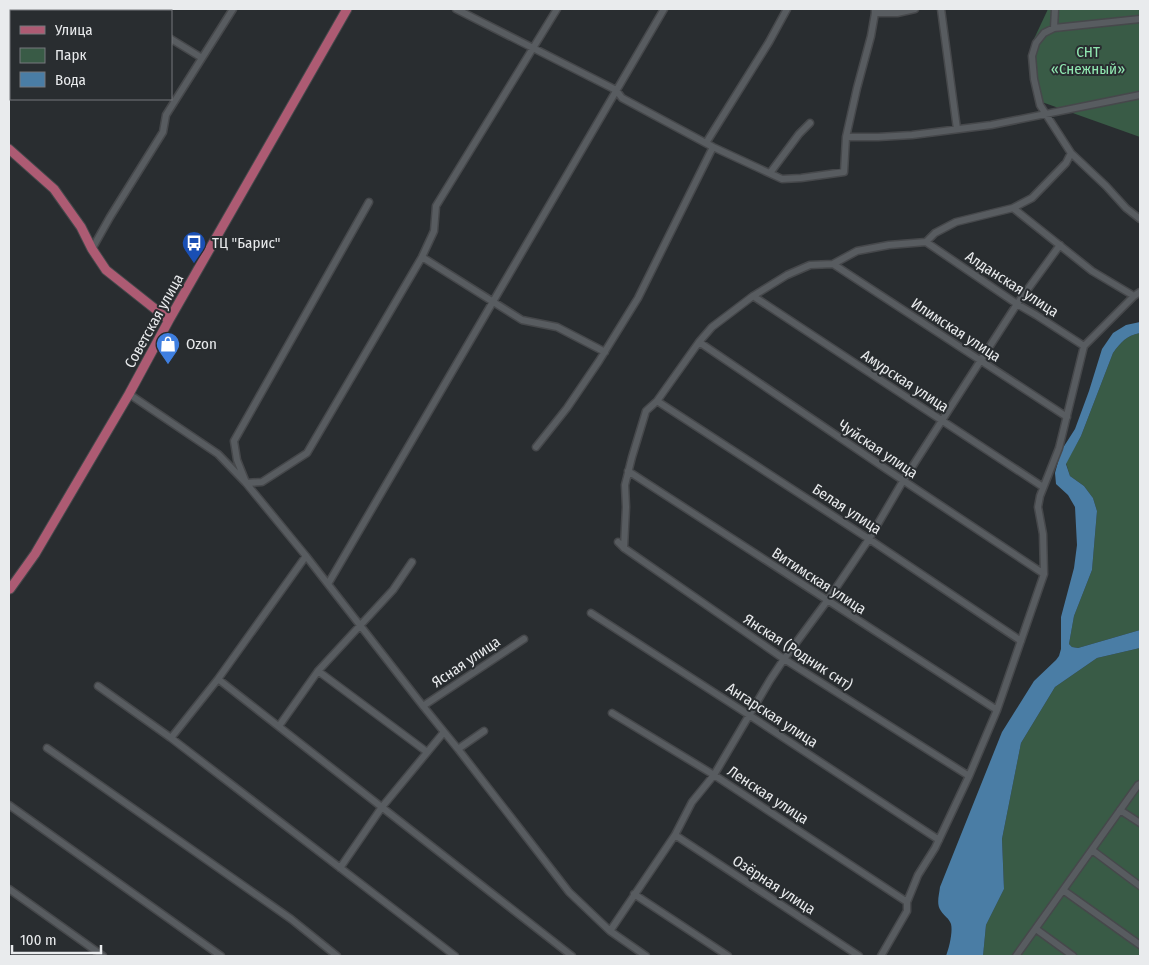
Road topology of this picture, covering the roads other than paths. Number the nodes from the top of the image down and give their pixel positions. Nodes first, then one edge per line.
1 (234, 9) edge
2 (348, 9) edge
3 (456, 9) edge
4 (557, 9) edge
5 (664, 9) edge
6 (788, 9) edge
7 (915, 9) edge
8 (941, 9) edge
9 (1055, 9) edge
10 (875, 11) edge
11 (1140, 20) edge
12 (1054, 28) junction
13 (172, 39) edge
14 (534, 47) junction
15 (202, 58) junction
16 (616, 90) junction
17 (1140, 95) edge
18 (1047, 113) junction
19 (810, 123) dead end
20 (957, 129) junction
21 (846, 137) junction
22 (706, 143) junction
23 (713, 147) junction
24 (9, 149) edge
25 (1071, 153) junction
26 (770, 173) junction
27 (369, 202) dead end
28 (1013, 208) junction
29 (1140, 219) edge
30 (926, 242) junction
31 (1060, 245) junction
32 (92, 249) junction
33 (422, 256) junction
34 (833, 264) junction
35 (1140, 292) edge
36 (753, 296) junction
37 (1134, 296) junction
38 (493, 301) junction
39 (1017, 304) junction
40 (169, 320) junction
41 (699, 342) junction
42 (1084, 346) junction
43 (605, 352) junction
44 (981, 362) junction
45 (129, 394) junction
46 (657, 401) junction
47 (1067, 417) junction
48 (943, 421) junction
49 (536, 447) dead end
50 (628, 471) junction
51 (903, 481) junction
52 (246, 483) junction
53 (1043, 486) junction
54 (869, 539) junction
55 (618, 542) dead end
56 (624, 548) junction
57 (306, 556) junction
58 (412, 562) dead end
59 (1044, 574) junction
60 (328, 584) junction
61 (9, 589) edge
62 (827, 601) junction
63 (591, 613) dead end
64 (361, 625) junction
65 (524, 639) dead end
66 (1021, 641) junction
67 (784, 659) junction
68 (318, 671) junction
69 (218, 679) junction
70 (98, 686) dead end
71 (422, 706) junction
72 (997, 710) junction
73 (612, 713) dead end
74 (749, 715) junction
75 (279, 726) junction
76 (484, 731) dead end
77 (444, 732) junction
78 (171, 738) junction
79 (47, 748) dead end
80 (458, 749) junction
81 (428, 752) junction
82 (714, 775) junction
83 (969, 776) junction
84 (1140, 784) edge
85 (9, 805) edge
86 (382, 807) junction
87 (1120, 810) junction
88 (1140, 823) edge
89 (675, 835) junction
90 (938, 840) junction
91 (1092, 850) junction
92 (340, 868) junction
93 (1140, 886) edge
94 (9, 889) edge
95 (1064, 890) junction
96 (634, 894) junction
97 (907, 902) junction
98 (1036, 929) junction
99 (610, 931) junction
100 (1140, 944) edge
101 (103, 956) edge
102 (222, 956) edge
103 (337, 956) edge
104 (455, 956) edge
105 (572, 956) edge
106 (646, 956) edge
107 (728, 956) edge
108 (858, 956) edge
109 (881, 956) edge
110 (1016, 956) edge
111 (1072, 956) edge

1 - 15 street
2 - 40 main road, Советская улица
3 - 14 street
4 - 14 street
5 - 16 street
6 - 22 street
7 - 10 street
8 - 20 street
9 - 12 street
10 - 21 street
11 - 12 street
12 - 18 street
13 - 15 street
14 - 16 street
14 - 33 street
15 - 32 street
16 - 22 street
16 - 38 street
17 - 18 street
18 - 20 street
18 - 25 street
19 - 26 street
20 - 21 street
21 - 26 street
22 - 23 street
23 - 26 street
23 - 43 street
24 - 32 main road
25 - 28 street
25 - 29 street
27 - 52 street
28 - 30 street
28 - 31 street
30 - 34 street
30 - 39 street, Алданская улица
31 - 37 street
31 - 39 street
32 - 40 main road
33 - 38 street
33 - 52 street
34 - 36 street
34 - 44 street, Илимская улица
35 - 37 street
36 - 41 street
36 - 48 street, Амурская улица
37 - 42 street
38 - 43 street
38 - 60 street
39 - 42 street, Алданская улица
39 - 44 street
40 - 45 main road, Советская улица
41 - 46 street
41 - 51 street, Чуйская улица
42 - 47 street
43 - 49 street
44 - 47 street, Илимская улица
44 - 48 street
45 - 52 street
45 - 61 main road, Советская улица
46 - 50 street
46 - 54 street, Белая улица
47 - 53 street
48 - 51 street
48 - 53 street, Амурская улица
50 - 56 street
50 - 62 street, Витимская улица
51 - 54 street
51 - 59 street, Чуйская улица
52 - 57 street
53 - 59 street
54 - 62 street
54 - 66 street, Белая улица
55 - 56 street, Янская (Родник снт)
56 - 67 street, Янская (Родник снт)
57 - 60 street
57 - 69 street
58 - 64 street
59 - 66 street
60 - 64 street
62 - 67 street
62 - 72 street, Витимская улица
63 - 74 street, Ангарская улица
64 - 68 street
64 - 71 street
65 - 71 street, Ясная улица
66 - 72 street
67 - 74 street
67 - 83 street, Янская (Родник снт)
68 - 75 street
68 - 81 street
69 - 75 street
69 - 78 street
70 - 78 street
71 - 77 street
72 - 83 street
73 - 82 street, Ленская улица
74 - 82 street
74 - 90 street, Ангарская улица
75 - 86 street
76 - 80 street
77 - 80 street
77 - 81 street
78 - 92 street
79 - 103 street
80 - 99 street
81 - 86 street
82 - 89 street
82 - 97 street, Ленская улица
83 - 90 street
84 - 87 street
85 - 102 street
86 - 92 street
86 - 105 street
87 - 88 street
87 - 91 street
89 - 96 street
89 - 108 street, Озёрная улица
90 - 97 street
91 - 93 street
91 - 95 street
92 - 104 street
94 - 101 street
95 - 98 street
95 - 100 street
96 - 99 street
96 - 107 street
97 - 109 street
98 - 110 street
98 - 111 street
99 - 106 street

